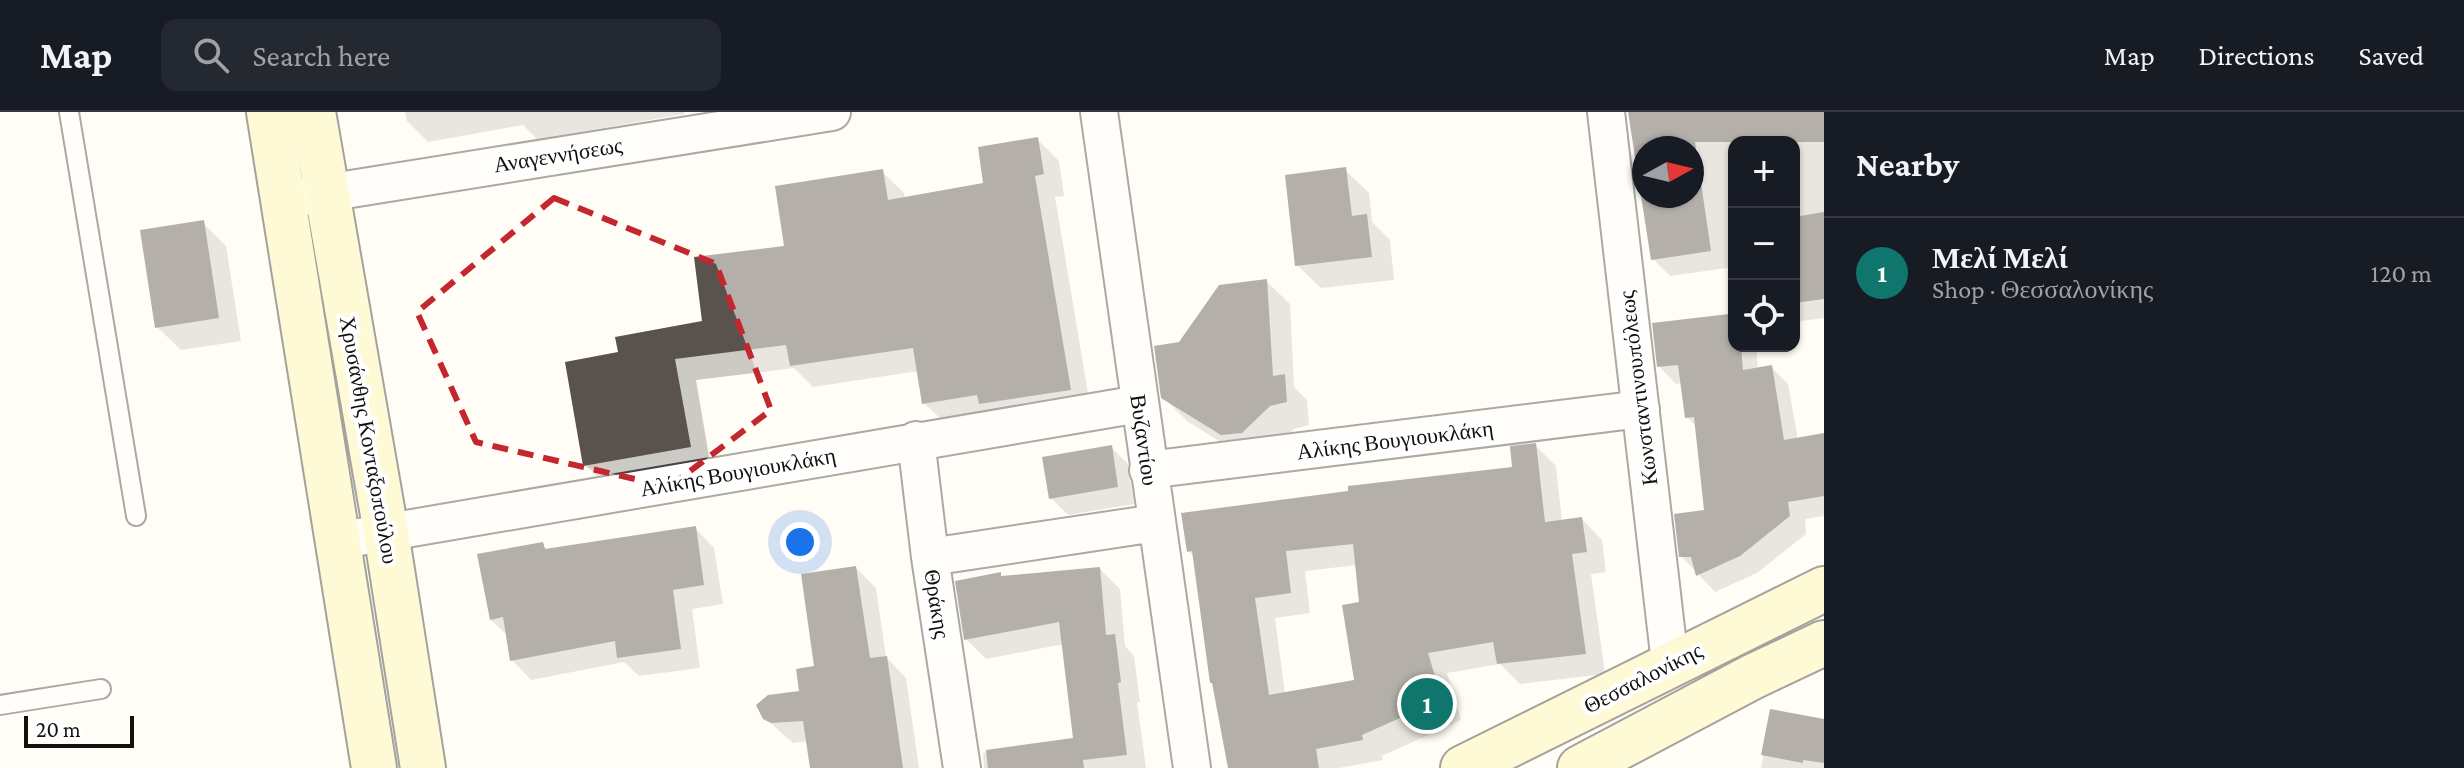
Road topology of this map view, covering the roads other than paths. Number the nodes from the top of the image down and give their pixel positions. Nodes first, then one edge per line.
1 (69, 112) edge
2 (269, 112) edge
3 (313, 112) edge
4 (832, 112) edge
5 (1099, 112) edge
6 (1606, 112) edge
7 (326, 193) junction
8 (284, 200) junction
9 (1139, 404) junction
10 (1641, 409) junction
11 (916, 440) junction
12 (1148, 470) junction
13 (136, 516) dead end
14 (1156, 523) junction
15 (386, 532) junction
16 (336, 541) junction
17 (930, 557) junction
18 (1824, 589) edge
19 (1820, 648) edge
20 (1670, 663) junction
21 (101, 689) dead end
22 (0, 705) edge
23 (374, 768) edge
24 (423, 768) edge
25 (962, 768) edge
26 (1192, 768) edge
27 (1463, 768) edge
28 (1580, 768) edge

1 - 13 lane
2 - 8 main road, Χρυσάνθης Κονταξοπούλου
3 - 7 main road, Χρυσάνθης Κονταξοπούλου
4 - 7 street, Αναγεννήσεως
5 - 9 street, Βυζαντίου
6 - 10 street, Κωνσταντινουπόλεως
7 - 8 street, Αναγεννήσεως
7 - 15 main road, Χρυσάνθης Κονταξοπούλου
8 - 16 main road, Χρυσάνθης Κονταξοπούλου
9 - 11 street, Αλίκης Βουγιουκλάκη
9 - 12 street, Βυζαντίου
10 - 12 street, Αλίκης Βουγιουκλάκη
10 - 20 street, Κωνσταντινουπόλεως
11 - 15 street, Αλίκης Βουγιουκλάκη
11 - 17 street, Θράκης
12 - 14 street, Βυζαντίου
14 - 17 street
14 - 26 street, Βυζαντίου
15 - 16 street, Αλίκης Βουγιουκλάκη
15 - 24 main road, Χρυσάνθης Κονταξοπούλου
16 - 23 main road, Χρυσάνθης Κονταξοπούλου
17 - 25 street, Θράκης
18 - 20 main road, Θεσσαλονίκης
19 - 28 main road
20 - 27 main road, Θεσσαλονίκης
21 - 22 lane

